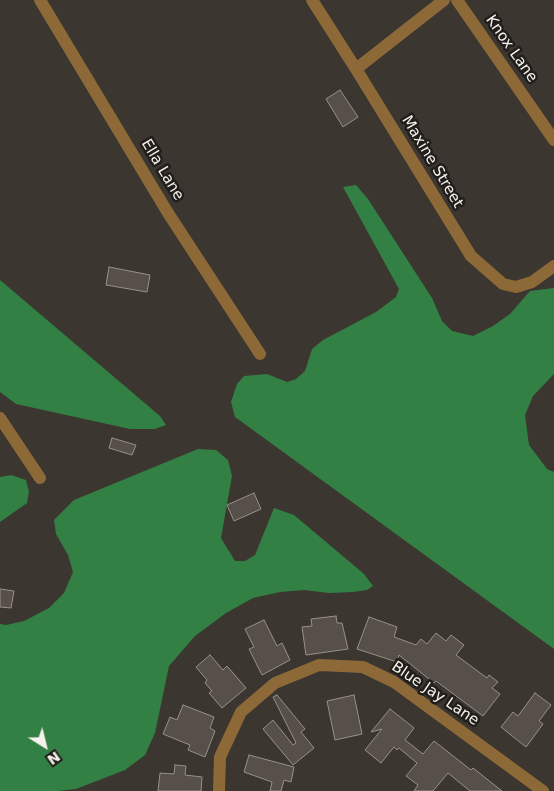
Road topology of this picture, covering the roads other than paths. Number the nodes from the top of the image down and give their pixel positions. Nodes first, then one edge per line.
1 (40, 0) edge
2 (312, 0) edge
3 (444, 0) edge
4 (457, 0) edge
5 (356, 68) junction
6 (554, 140) edge
7 (554, 266) edge
8 (260, 354) dead end
9 (0, 418) edge
10 (40, 478) dead end
11 (219, 791) edge
12 (543, 791) edge

1 - 8 street, Ella Lane
2 - 5 street, Maxine Street
3 - 5 street
4 - 6 street, Knox Lane
5 - 7 street, Maxine Street
9 - 10 street
11 - 12 street, Blue Jay Lane

